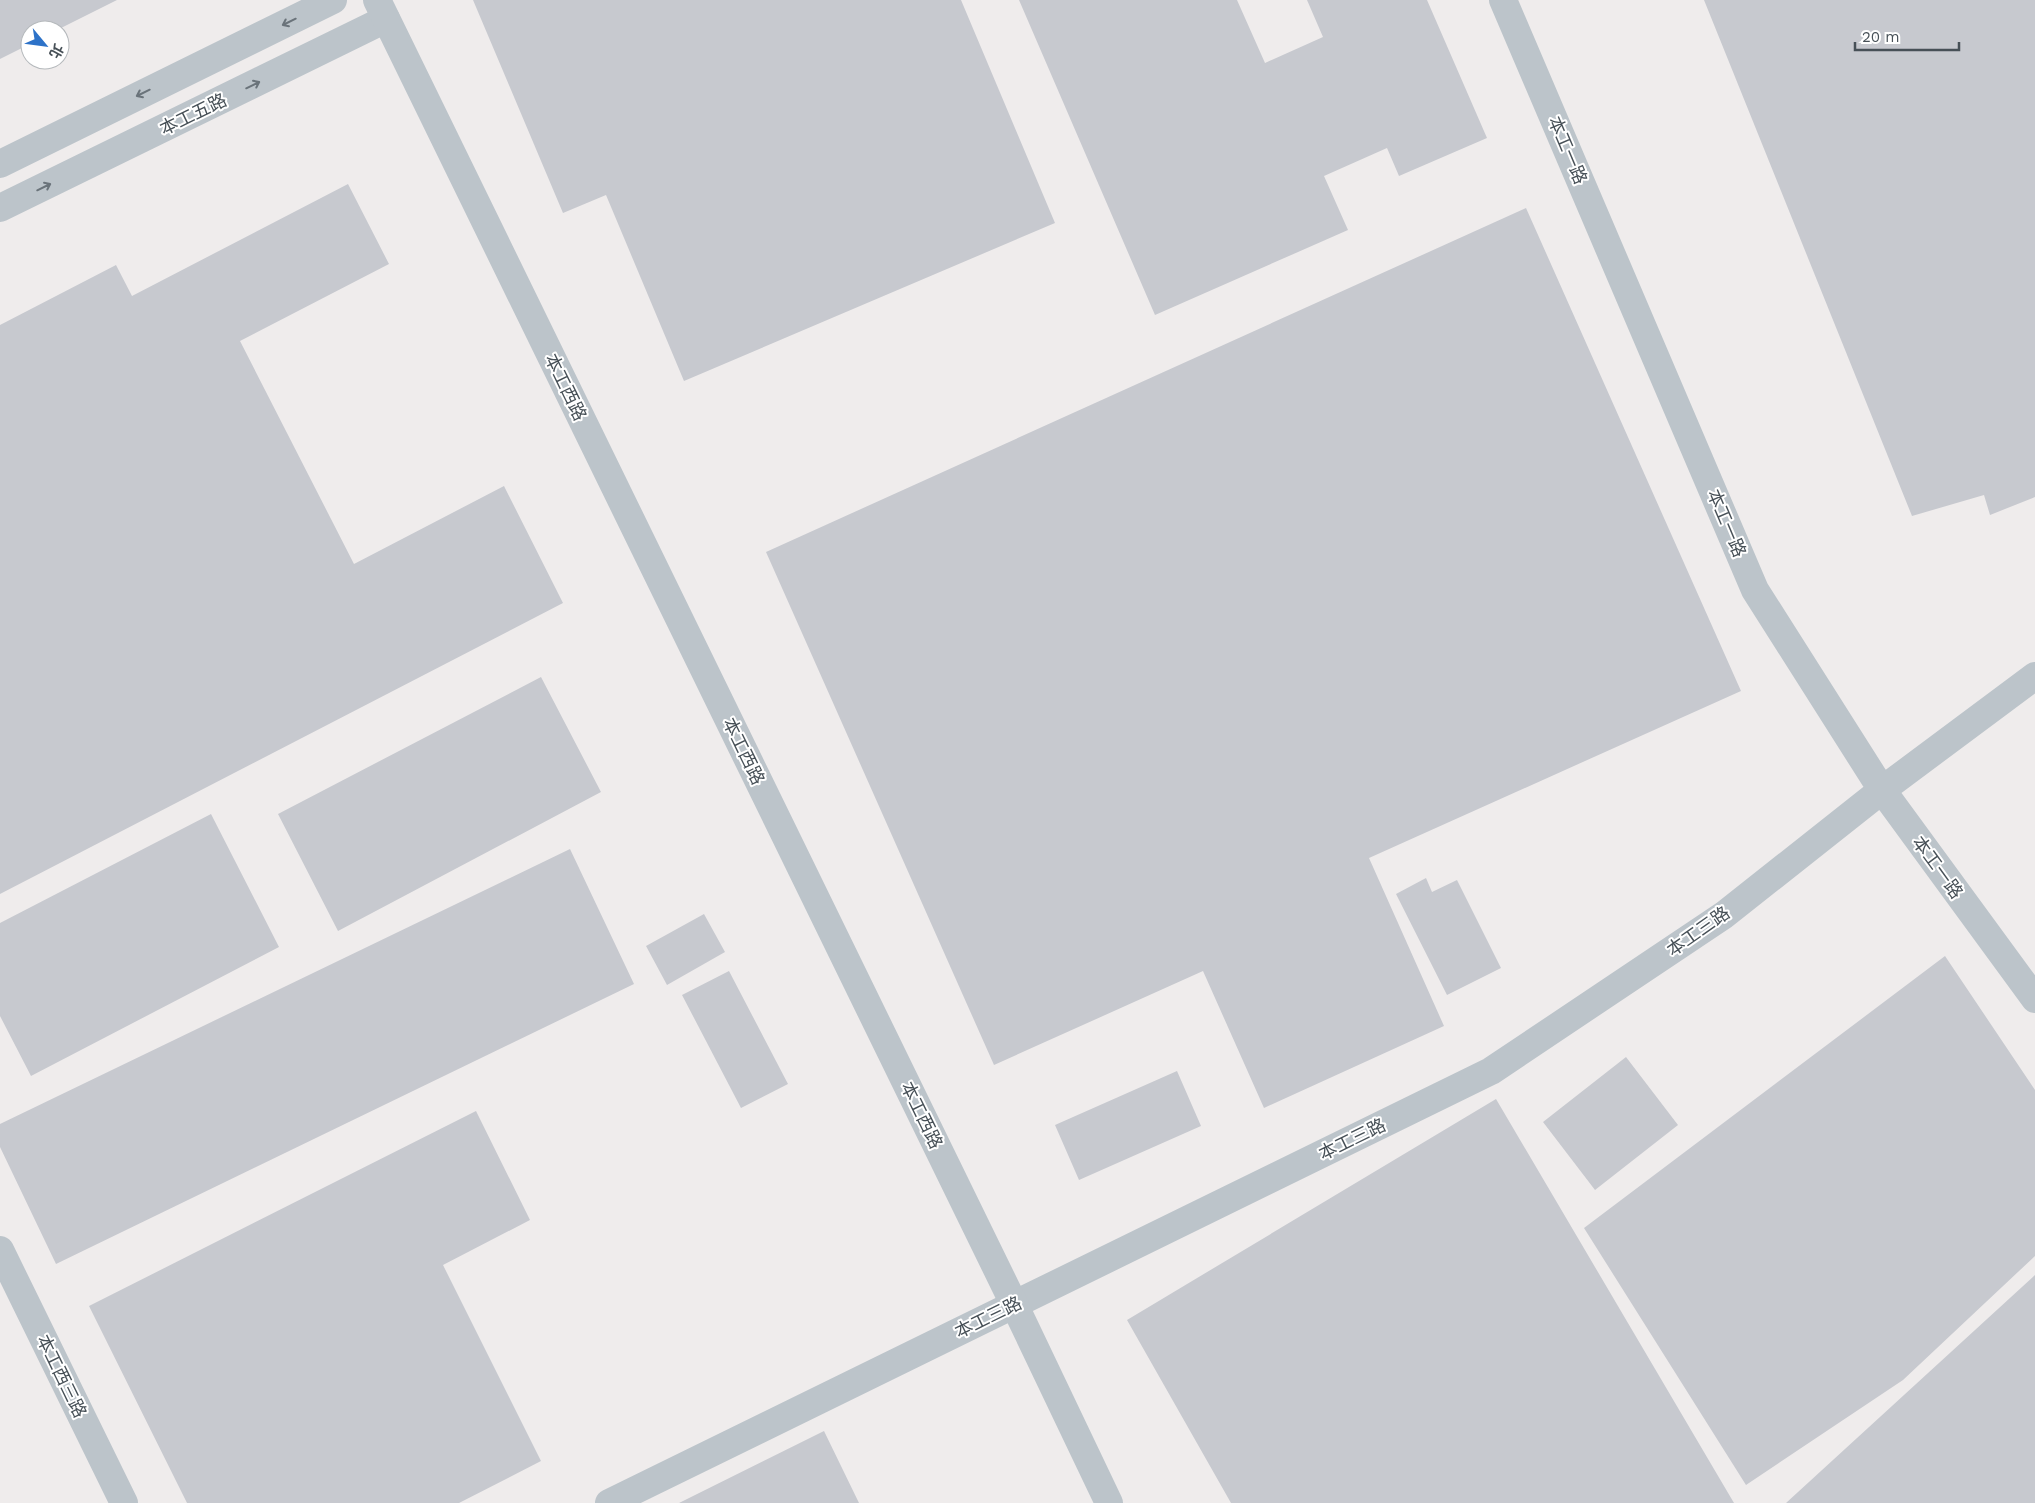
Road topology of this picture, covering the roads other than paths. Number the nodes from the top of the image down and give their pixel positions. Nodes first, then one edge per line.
1 (333, 0) edge
2 (1503, 0) edge
3 (382, 10) edge
4 (0, 164) edge
5 (0, 208) edge
6 (2035, 676) edge
7 (1882, 790) junction
8 (2035, 999) edge
9 (0, 1250) edge
10 (1014, 1304) junction
11 (124, 1503) edge
12 (609, 1503) edge
13 (1109, 1503) edge

1 -> 4 street
2 - 7 street, 本工一路
5 -> 3 street, 本工五路
3 - 10 street, 本工西路
6 - 7 street, 本工三路
7 - 8 street, 本工一路
7 - 10 street, 本工三路
9 - 11 street, 本工西三路
10 - 12 street, 本工三路
10 - 13 street, 本工西路

